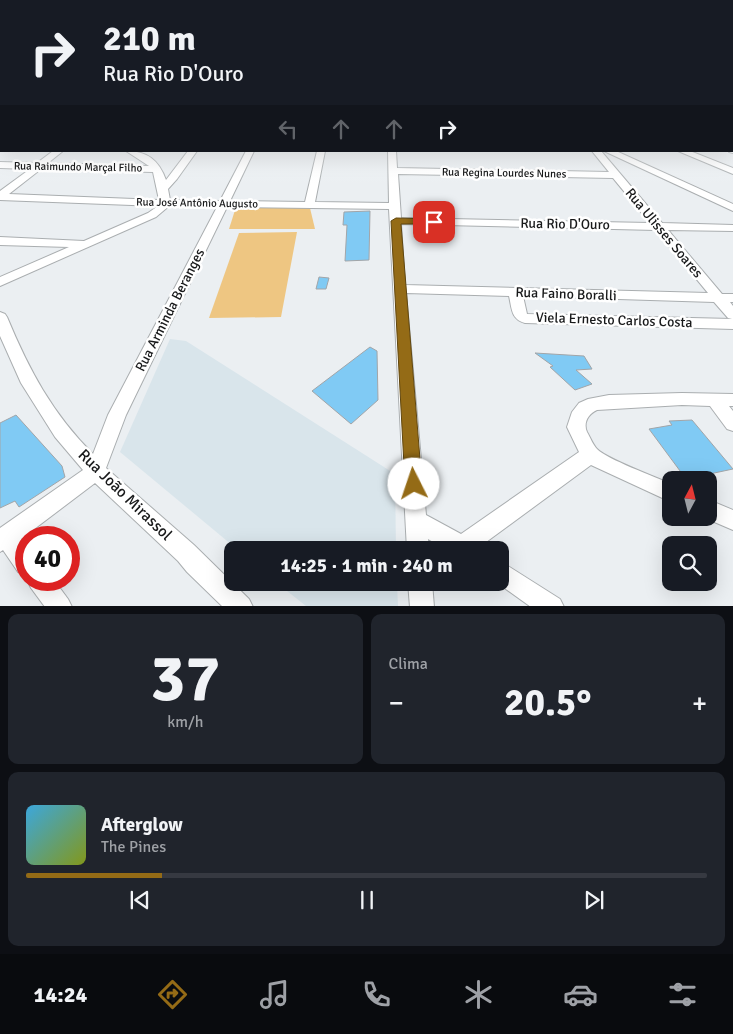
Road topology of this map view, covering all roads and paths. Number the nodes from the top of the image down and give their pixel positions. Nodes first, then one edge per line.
1 (58, 152) edge
2 (132, 152) edge
3 (192, 152) edge
4 (250, 152) edge
5 (321, 152) edge
6 (392, 152) edge
7 (597, 152) edge
8 (685, 152) edge
9 (611, 153) edge
10 (0, 165) edge
11 (39, 166) junction
12 (157, 168) junction
13 (394, 171) junction
14 (733, 171) edge
15 (614, 175) junction
16 (163, 188) junction
17 (0, 197) edge
18 (166, 203) junction
19 (224, 204) junction
20 (309, 205) junction
21 (733, 208) edge
22 (395, 213) junction
23 (659, 226) junction
24 (733, 228) edge
25 (0, 241) edge
26 (89, 244) junction
27 (0, 282) edge
28 (400, 289) junction
29 (515, 292) junction
30 (718, 298) junction
31 (733, 298) edge
32 (733, 315) edge
33 (1, 324) edge
34 (733, 324) edge
35 (714, 399) junction
36 (733, 400) edge
37 (733, 424) edge
38 (590, 455) junction
39 (95, 472) junction
40 (662, 489) edge
41 (718, 513) edge
42 (733, 520) edge
43 (416, 521) junction
44 (3, 539) edge
45 (417, 541) edge
46 (452, 541) edge
47 (474, 541) edge
48 (15, 552) edge
49 (509, 578) edge
50 (48, 591) edge
51 (421, 591) edge
52 (60, 606) edge
53 (241, 606) edge
54 (422, 606) edge
55 (552, 606) edge

1 - 11 street
2 - 12 street
3 - 16 street
4 - 19 street, Rua Arminda Beranges
5 - 20 street
6 - 13 street
7 - 15 street, Rua Ulisses Soares
8 - 14 street
9 - 21 street
10 - 11 street, Rua Raimundo Marçal Filho
11 - 12 street, Rua Raimundo Marçal Filho
11 - 17 street
12 - 16 street
13 - 15 street, Rua Regina Lourdes Nunes
13 - 22 street
15 - 23 street, Rua Ulisses Soares
16 - 18 street
17 - 18 street, Rua José Antônio Augusto
18 - 19 street, Rua José Antônio Augusto
18 - 26 street
19 - 20 street, Rua José Antônio Augusto
19 - 39 street, Rua Arminda Beranges
20 - 22 street, Rua José Antônio Augusto
22 - 23 street, Rua Rio D'Ouro
22 - 28 street
23 - 24 street, Rua Rio D'Ouro
23 - 30 street, Rua Ulisses Soares
25 - 26 street
26 - 27 street
28 - 29 street, Rua Faino Boralli
28 - 43 street
29 - 30 street, Rua Faino Boralli
29 - 34 street, Viela Ernesto Carlos Costa
30 - 31 street, Rua Faino Boralli
30 - 32 street, Rua Ulisses Soares
33 - 39 street, Rua João Mirassol
35 - 36 street
35 - 37 street
35 - 38 street
38 - 40 street
38 - 47 street
39 - 44 street
39 - 53 street, Rua João Mirassol
41 - 42 street
43 - 45 street
43 - 46 street
44 - 48 street
49 - 55 street
50 - 52 street
51 - 54 street

